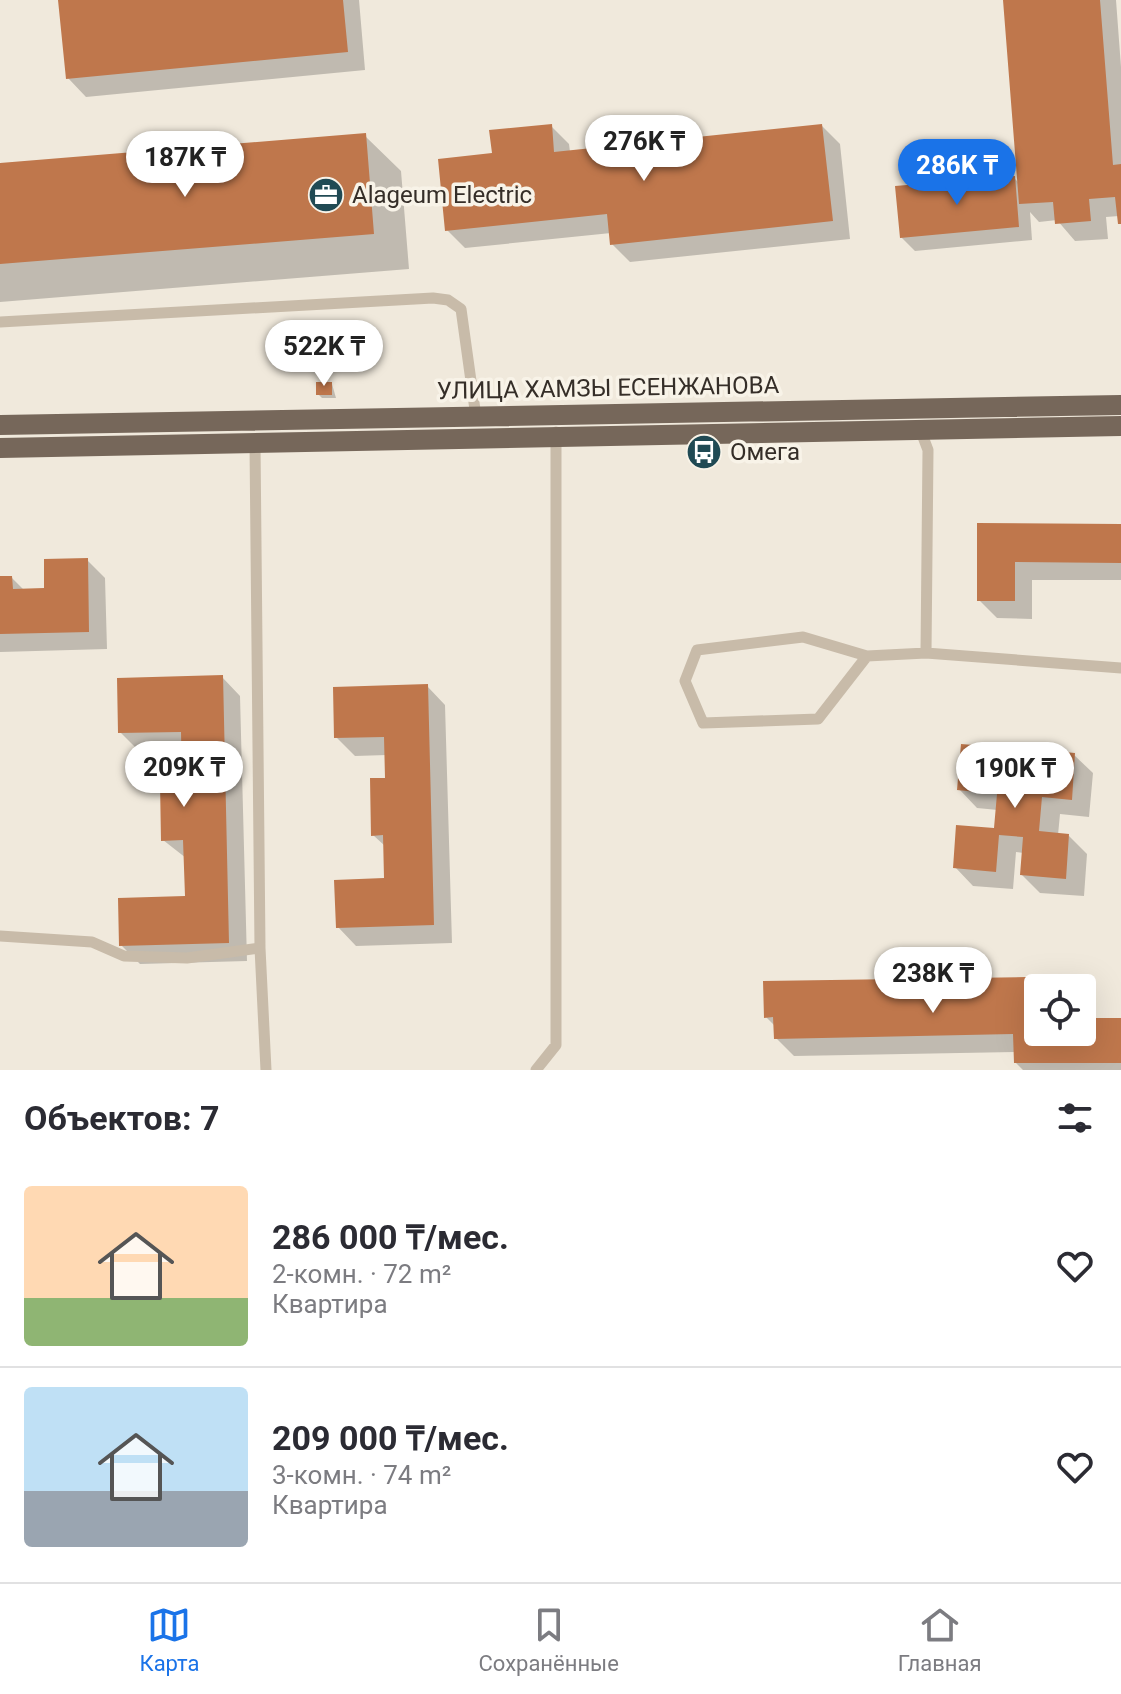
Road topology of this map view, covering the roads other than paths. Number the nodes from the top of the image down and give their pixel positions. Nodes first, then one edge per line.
1 (0, 322) edge
2 (1121, 405) edge
3 (922, 408) junction
4 (556, 416) junction
5 (476, 417) junction
6 (0, 425) edge
7 (1121, 426) edge
8 (920, 429) junction
9 (556, 437) junction
10 (255, 444) junction
11 (0, 448) edge
12 (926, 653) junction
13 (867, 656) junction
14 (1121, 668) edge
15 (0, 936) edge
16 (260, 948) junction
17 (266, 1070) edge
18 (536, 1070) edge

1 - 5 lane
2 - 3 main road, УЛИЦА ХАМЗЫ ЕСЕНЖАНОВА
3 - 4 main road, УЛИЦА ХАМЗЫ ЕСЕНЖАНОВА
3 - 8 lane
4 - 5 main road, УЛИЦА ХАМЗЫ ЕСЕНЖАНОВА
4 - 9 lane
5 - 6 main road, УЛИЦА ХАМЗЫ ЕСЕНЖАНОВА
7 - 8 main road, УЛИЦА ХАМЗЫ ЕСЕНЖАНОВА
8 - 9 main road, УЛИЦА ХАМЗЫ ЕСЕНЖАНОВА
8 - 12 lane
9 - 10 main road, УЛИЦА ХАМЗЫ ЕСЕНЖАНОВА
9 - 18 lane
10 - 11 main road, УЛИЦА ХАМЗЫ ЕСЕНЖАНОВА
10 - 16 lane
12 - 13 lane
12 - 14 lane
13 - 13 lane
15 - 16 lane
16 - 17 lane

